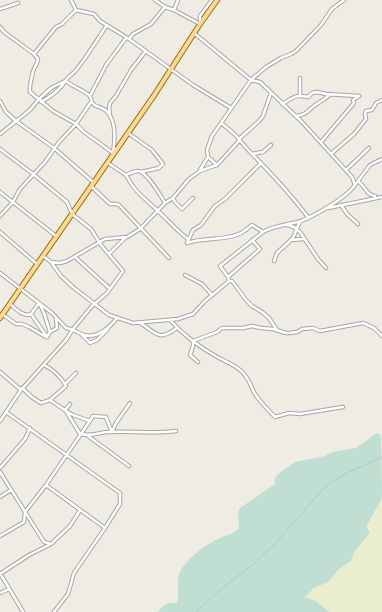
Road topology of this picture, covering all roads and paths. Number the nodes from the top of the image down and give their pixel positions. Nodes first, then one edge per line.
1 (71, 0) edge
2 (154, 0) edge
3 (178, 0) edge
4 (212, 0) edge
5 (217, 0) edge
6 (344, 0) edge
7 (18, 4) dead end
8 (165, 8) junction
9 (0, 9) edge
10 (76, 10) junction
11 (174, 10) junction
12 (200, 24) junction
13 (107, 25) junction
14 (0, 27) edge
15 (194, 33) junction
16 (128, 38) junction
17 (145, 52) junction
18 (34, 54) junction
19 (170, 69) junction
20 (300, 78) dead end
21 (251, 80) junction
22 (66, 81) junction
23 (271, 93) junction
24 (331, 94) junction
25 (300, 95) junction
26 (90, 96) junction
27 (382, 100) edge
28 (0, 101) edge
29 (40, 101) junction
30 (91, 102) junction
31 (282, 104) junction
32 (231, 108) junction
33 (110, 116) junction
34 (297, 116) junction
35 (16, 121) junction
36 (222, 123) junction
37 (76, 124) junction
38 (128, 133) junction
39 (0, 134) edge
40 (239, 140) junction
41 (321, 142) junction
42 (271, 145) dead end
43 (54, 148) junction
44 (369, 148) dead end
45 (0, 149) edge
46 (113, 153) junction
47 (252, 154) junction
48 (332, 154) junction
49 (208, 157) junction
50 (382, 159) edge
51 (107, 162) junction
52 (261, 163) junction
53 (217, 165) junction
54 (346, 170) junction
55 (200, 171) junction
56 (141, 172) junction
57 (33, 174) junction
58 (126, 175) junction
59 (358, 181) junction
60 (92, 184) junction
61 (355, 185) junction
62 (0, 192) edge
63 (381, 197) edge
64 (173, 198) junction
65 (193, 198) dead end
66 (13, 202) junction
67 (165, 203) junction
68 (341, 205) junction
69 (326, 209) junction
70 (158, 211) junction
71 (72, 214) junction
72 (0, 216) edge
73 (308, 217) junction
74 (302, 220) junction
75 (358, 224) dead end
76 (286, 225) junction
77 (140, 228) junction
78 (297, 229) junction
79 (0, 232) edge
80 (263, 232) junction
81 (56, 236) junction
82 (127, 237) junction
83 (188, 239) junction
84 (303, 239) junction
85 (252, 240) junction
86 (291, 240) junction
87 (99, 243) junction
88 (109, 254) junction
89 (43, 256) junction
90 (75, 257) junction
91 (169, 258) dead end
92 (274, 261) dead end
93 (52, 262) junction
94 (37, 264) junction
95 (326, 268) dead end
96 (0, 273) edge
97 (185, 276) dead end
98 (229, 279) junction
99 (110, 288) junction
100 (20, 289) junction
101 (212, 295) junction
102 (39, 303) junction
103 (9, 304) junction
104 (95, 304) junction
105 (31, 314) junction
106 (1, 316) edge
107 (56, 317) junction
108 (118, 318) junction
109 (170, 320) junction
110 (140, 323) junction
111 (111, 326) junction
112 (177, 328) junction
113 (73, 329) junction
114 (278, 330) junction
115 (50, 332) junction
116 (80, 333) junction
117 (382, 336) edge
118 (47, 337) junction
119 (193, 341) junction
120 (198, 362) dead end
121 (44, 365) junction
122 (0, 372) edge
123 (76, 373) dead end
124 (65, 384) junction
125 (21, 389) junction
126 (50, 400) junction
127 (130, 403) dead end
128 (70, 404) dead end
129 (343, 407) dead end
130 (65, 411) junction
131 (6, 412) junction
132 (0, 421) edge
133 (90, 421) junction
134 (30, 428) junction
135 (176, 431) dead end
136 (112, 432) junction
137 (82, 434) junction
138 (87, 436) junction
139 (67, 455) junction
140 (129, 466) dead end
141 (0, 468) edge
142 (0, 472) edge
143 (46, 485) junction
144 (11, 490) junction
145 (0, 497) edge
146 (80, 510) junction
147 (25, 512) junction
148 (105, 528) junction
149 (0, 536) edge
150 (51, 544) junction
151 (0, 574) edge
152 (9, 589) junction
153 (0, 593) edge
154 (24, 612) edge
155 (54, 612) edge

1 - 10 street
2 - 8 street
3 - 11 street
4 - 12 street
5 - 12 main road
6 - 21 street
7 - 9 street
8 - 11 street
8 - 16 street
10 - 13 street
10 - 18 street
11 - 12 street
12 - 15 main road
13 - 16 street
13 - 22 street
14 - 18 street
15 - 19 main road
15 - 21 street
16 - 17 street
16 - 26 street
17 - 19 street
17 - 33 street
18 - 29 street
19 - 32 street
19 - 38 main road
20 - 25 street
21 - 23 street
21 - 32 street
22 - 26 street
22 - 29 street
22 - 29 street
23 - 31 street
23 - 40 street
24 - 25 street
24 - 34 street
24 - 41 street
25 - 31 street
26 - 30 street
27 - 48 street
28 - 35 street
29 - 35 street
29 - 37 street
30 - 33 street
30 - 37 street
31 - 34 street
32 - 36 street
33 - 46 street
34 - 41 street
35 - 39 street
35 - 43 street
36 - 40 street
36 - 49 street
37 - 43 street
37 - 46 street
38 - 46 main road
38 - 56 street
40 - 47 street
40 - 53 street
41 - 48 street
42 - 47 street
43 - 57 street
43 - 60 street
44 - 54 street
45 - 57 street
46 - 51 main road
47 - 52 street
48 - 54 street
49 - 53 street
49 - 55 street
50 - 59 street
51 - 58 street
51 - 60 main road
52 - 73 street
52 - 83 street
53 - 55 street
54 - 61 street
55 - 64 street
56 - 58 street
56 - 67 street
57 - 66 street
57 - 71 street
58 - 70 street
59 - 61 street
59 - 63 street
60 - 71 main road
60 - 77 street
61 - 69 street
62 - 66 street
63 - 68 street
64 - 65 street
64 - 67 street
66 - 72 street
66 - 81 street
67 - 70 street
68 - 69 street
68 - 75 street
69 - 73 street
70 - 77 street
70 - 83 street
71 - 81 main road
71 - 87 street
73 - 74 street
74 - 76 street
74 - 78 street
76 - 78 street
76 - 80 street
77 - 82 street
77 - 91 street
78 - 84 street
78 - 86 street
79 - 94 street
80 - 83 street
80 - 85 street
81 - 89 main road
82 - 87 street
82 - 88 street
84 - 86 street
84 - 95 street
85 - 98 street
85 - 98 street
86 - 92 street
87 - 88 street
87 - 90 street
88 - 99 street
89 - 93 street
89 - 94 main road
90 - 93 street
90 - 99 street
93 - 104 street
94 - 100 main road
96 - 100 street
97 - 101 street
98 - 101 street
98 - 114 street
99 - 104 street
100 - 102 street
100 - 103 main road
101 - 109 street
102 - 105 street
102 - 107 street
102 - 115 street
103 - 105 street
103 - 106 main road
104 - 108 street
104 - 113 street
105 - 118 street
106 - 118 street
107 - 113 street
107 - 115 street
108 - 110 street
108 - 111 street
109 - 110 street
109 - 112 street
110 - 112 street
111 - 116 street
111 - 116 street
112 - 119 street
113 - 116 street
113 - 121 street
114 - 117 street
114 - 119 street
115 - 118 street
119 - 120 street
119 - 129 street
121 - 124 street
121 - 125 street
122 - 125 street
123 - 124 street
124 - 126 street
125 - 126 street
125 - 131 street
126 - 130 street
127 - 136 street
128 - 130 street
130 - 133 street
130 - 137 street
131 - 132 street
131 - 134 street
133 - 136 street
133 - 137 street
134 - 139 street
134 - 141 street
135 - 136 street
136 - 138 street
137 - 138 street
137 - 139 street
138 - 140 street
139 - 143 street
139 - 148 street
142 - 144 street
143 - 146 street
143 - 147 street
144 - 145 street
144 - 147 street
146 - 148 street
146 - 150 street
147 - 149 street
147 - 150 street
148 - 155 street
150 - 151 street
151 - 152 street
152 - 153 street
152 - 154 street

